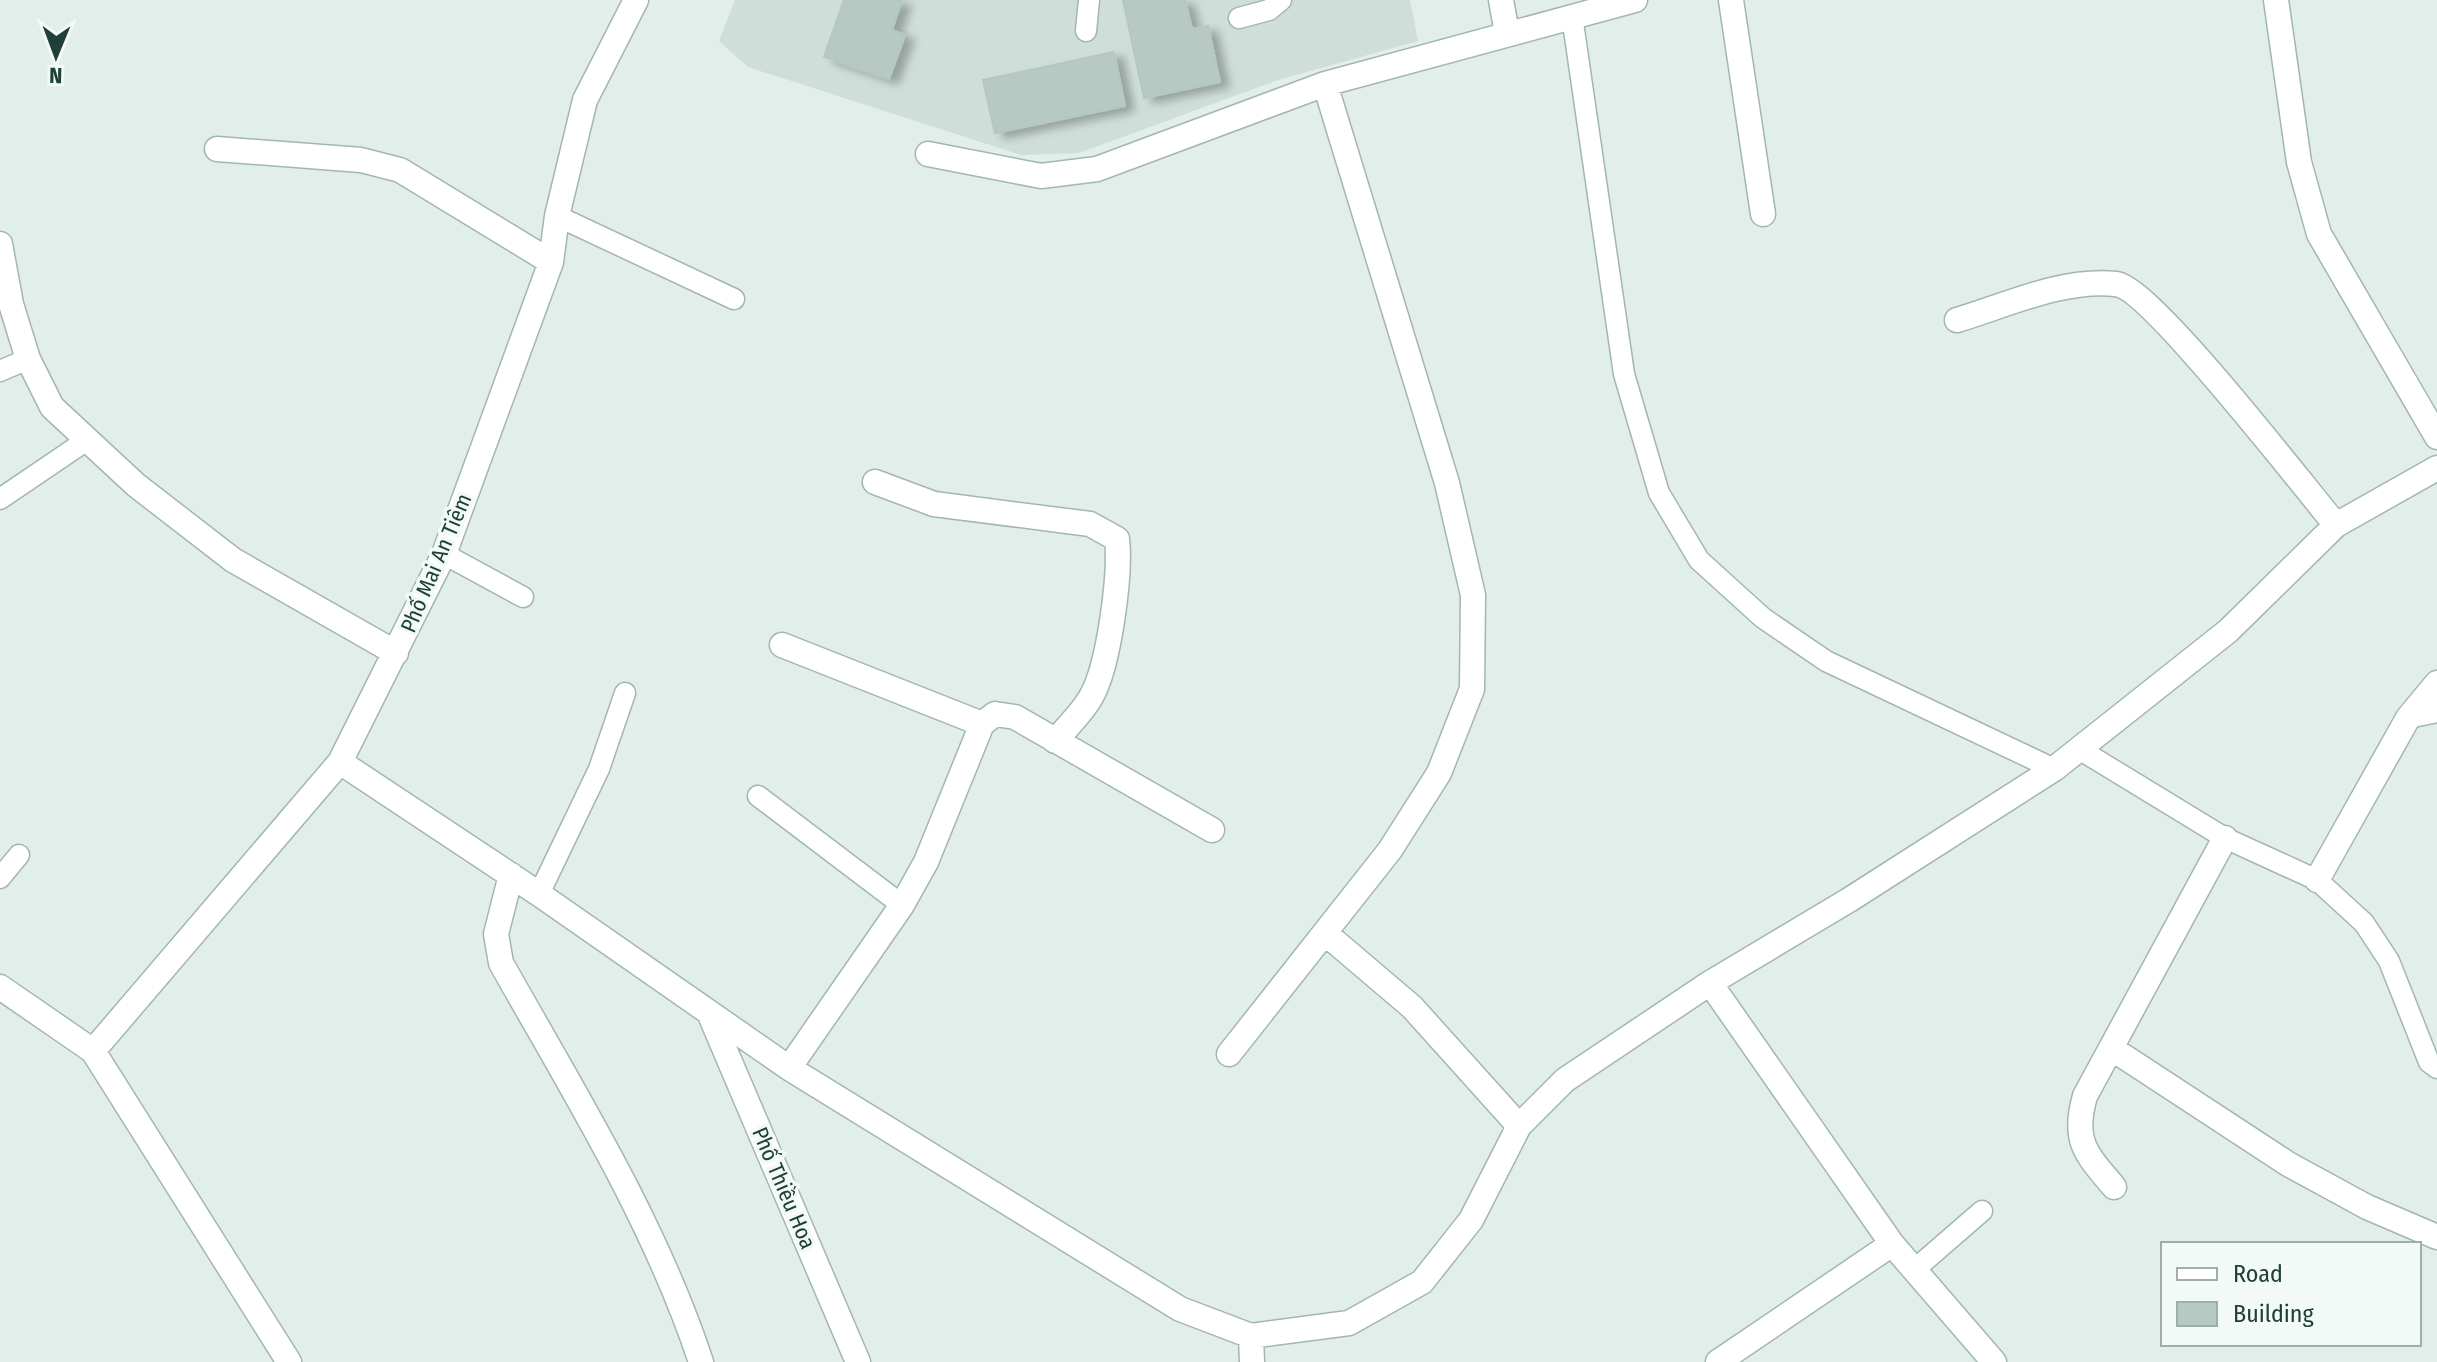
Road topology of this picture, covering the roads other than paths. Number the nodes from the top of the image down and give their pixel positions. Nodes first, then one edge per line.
1 (636, 0) edge
2 (1089, 0) edge
3 (1281, 0) edge
4 (1501, 0) edge
5 (1635, 0) edge
6 (1731, 0) edge
7 (2276, 0) edge
8 (1572, 16) junction
9 (1239, 18) dead end
10 (1086, 31) dead end
11 (1507, 33) junction
12 (1325, 84) junction
13 (217, 149) dead end
14 (928, 154) dead end
15 (1763, 214) dead end
16 (557, 216) junction
17 (0, 244) edge
18 (551, 262) junction
19 (734, 299) dead end
20 (1957, 320) dead end
21 (28, 359) junction
22 (0, 371) edge
23 (2437, 437) edge
24 (87, 440) junction
25 (2437, 468) edge
26 (875, 482) dead end
27 (0, 499) edge
28 (2336, 525) junction
29 (444, 554) junction
30 (523, 597) dead end
31 (782, 645) dead end
32 (396, 653) junction
33 (2437, 683) edge
34 (625, 693) dead end
35 (2437, 712) edge
36 (2408, 718) junction
37 (982, 724) junction
38 (1055, 741) junction
39 (2079, 749) junction
40 (340, 762) junction
41 (2054, 769) junction
42 (758, 796) dead end
43 (1212, 830) dead end
44 (2225, 838) junction
45 (19, 855) dead end
46 (511, 875) junction
47 (0, 878) edge
48 (2317, 880) junction
49 (539, 894) junction
50 (902, 905) junction
51 (1325, 933) junction
52 (1710, 983) junction
53 (0, 987) edge
54 (709, 1013) junction
55 (2111, 1048) junction
56 (93, 1051) junction
57 (1229, 1054) dead end
58 (789, 1068) junction
59 (2437, 1068) edge
60 (1519, 1126) junction
61 (2114, 1187) dead end
62 (1982, 1211) dead end
63 (2437, 1237) edge
64 (1892, 1244) junction
65 (1914, 1270) junction
66 (1251, 1336) junction
67 (289, 1362) edge
68 (701, 1362) edge
69 (858, 1362) edge
70 (1252, 1362) edge
71 (1718, 1362) edge
72 (1994, 1362) edge

1 - 16 street, Phố Mai An Tiêm
2 - 10 lane
3 - 9 lane
4 - 11 street
5 - 8 street
6 - 15 street
7 - 23 street
8 - 11 street
8 - 41 lane
11 - 12 street
12 - 14 street
12 - 51 street
13 - 18 street
16 - 18 street, Phố Mai An Tiêm
16 - 19 lane
17 - 21 street
18 - 29 street, Phố Mai An Tiêm
20 - 28 street
21 - 22 lane
21 - 24 street
24 - 27 lane
24 - 32 street
25 - 28 street
26 - 38 street
28 - 39 street
29 - 30 lane
29 - 32 street, Phố Mai An Tiêm
31 - 37 street
32 - 40 street, Phố Mai An Tiêm
33 - 36 street
34 - 49 lane
35 - 36 lane
36 - 48 street
37 - 38 street
37 - 50 street
38 - 43 street
39 - 41 street
39 - 44 lane
40 - 46 street
40 - 56 street, Phố Mai An Tiêm
41 - 52 street
42 - 50 lane
44 - 48 lane
44 - 55 street
45 - 47 lane
46 - 49 street
46 - 68 street
48 - 59 lane
49 - 54 street
50 - 58 street
51 - 57 street
51 - 60 street
52 - 60 street
52 - 64 street
53 - 56 street
54 - 58 street
54 - 69 street, Phố Thiều Hoa
55 - 61 street
55 - 63 street
56 - 67 street
58 - 66 street
60 - 66 street
62 - 65 lane
64 - 65 street
64 - 71 street
65 - 72 street
66 - 70 street

